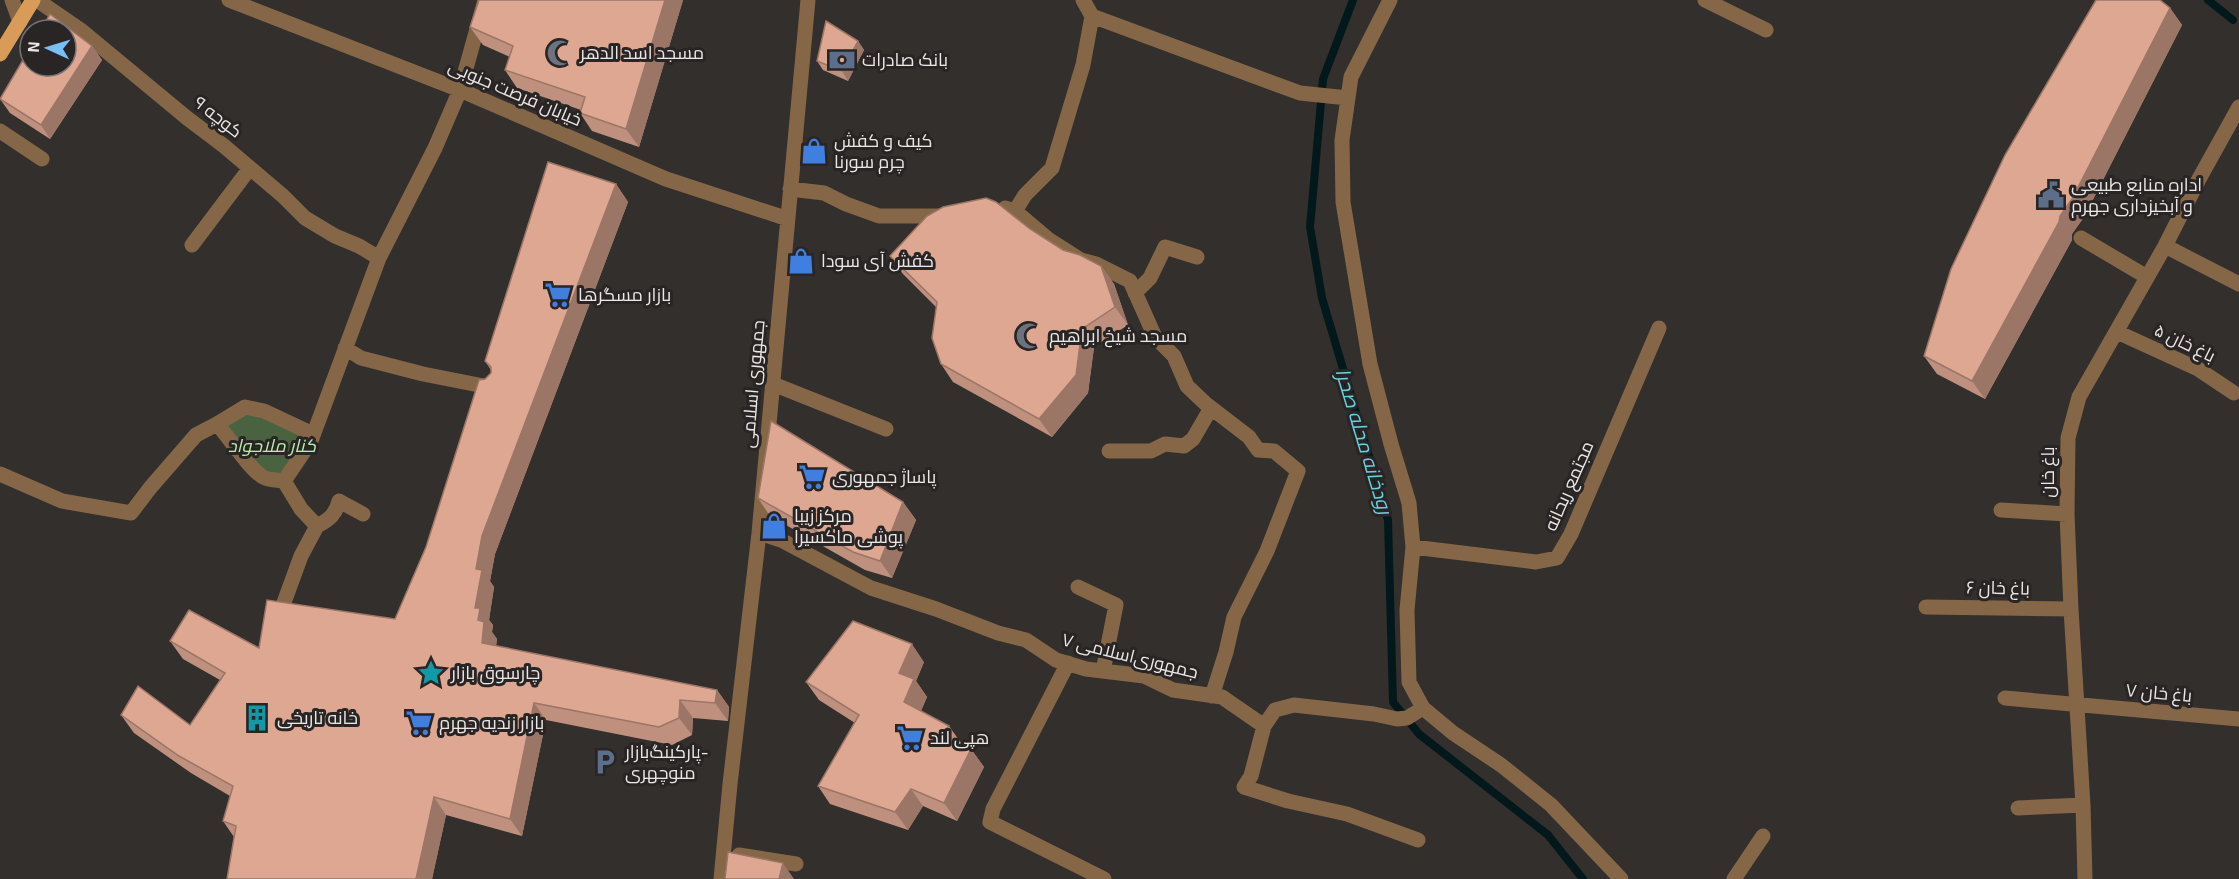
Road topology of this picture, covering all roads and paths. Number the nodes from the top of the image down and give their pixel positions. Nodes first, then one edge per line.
1 (12, 0) edge
2 (35, 0) edge
3 (229, 0) edge
4 (485, 0) edge
5 (808, 0) edge
6 (1083, 0) edge
7 (1390, 0) edge
8 (1705, 0) edge
9 (1092, 16) junction
10 (19, 18) edge
11 (23, 18) edge
12 (18, 25) edge
13 (1766, 30) dead end
14 (0, 54) edge
15 (460, 90) junction
16 (1347, 98) junction
17 (2239, 107) edge
18 (2234, 128) edge
19 (0, 131) edge
20 (42, 159) dead end
21 (249, 168) junction
22 (790, 189) junction
23 (985, 208) edge
24 (1015, 211) junction
25 (963, 213) edge
26 (788, 219) junction
27 (2081, 238) dead end
28 (192, 245) dead end
29 (2165, 246) junction
30 (1197, 257) dead end
31 (379, 258) junction
32 (2147, 278) junction
33 (2239, 284) edge
34 (1135, 293) junction
35 (1659, 328) dead end
36 (2117, 332) junction
37 (345, 348) junction
38 (773, 384) junction
39 (494, 388) edge
40 (2234, 393) dead end
41 (1211, 408) junction
42 (217, 424) junction
43 (886, 429) dead end
44 (313, 434) junction
45 (1109, 451) dead end
46 (0, 474) edge
47 (284, 481) junction
48 (2001, 510) dead end
49 (363, 514) dead end
50 (2067, 514) junction
51 (317, 526) junction
52 (759, 533) junction
53 (1413, 547) junction
54 (1078, 587) dead end
55 (1926, 607) dead end
56 (282, 608) edge
57 (2071, 609) junction
58 (1068, 663) junction
59 (1103, 671) junction
60 (1212, 696) junction
61 (2005, 698) dead end
62 (2076, 705) junction
63 (1423, 708) junction
64 (2239, 719) edge
65 (1264, 726) junction
66 (2084, 805) junction
67 (2018, 808) dead end
68 (1763, 836) dead end
69 (1418, 840) dead end
70 (724, 852) junction
71 (796, 864) dead end
72 (721, 879) edge
73 (1104, 879) edge
74 (1621, 879) edge
75 (1734, 879) edge
76 (2085, 879) edge

1 - 10 street
2 - 11 main road
2 - 21 street, کوچه ۹
3 - 15 street, خیابان فرصت جنوبی
4 - 15 street
5 - 22 street, جمهوری اسلامی
6 - 9 street
7 - 16 street
8 - 13 street
9 - 16 street
9 - 24 street
12 - 14 main road
15 - 26 street, خیابان فرصت جنوبی
15 - 31 street
16 - 53 street
17 - 18 street, باغ خان
18 - 29 street, باغ خان
19 - 20 street
21 - 28 street
21 - 31 street, کوچه ۹
22 - 25 street
22 - 26 street, جمهوری اسلامی
23 - 24 street
24 - 34 street
26 - 38 street, جمهوری اسلامی
27 - 32 street
29 - 32 street, باغ خان
29 - 33 street
30 - 34 street
31 - 37 street
32 - 36 street, باغ خان
34 - 41 street
35 - 53 street, مجتمع ریحانه
36 - 40 street, باغ خان ۵
36 - 50 street, باغ خان
37 - 39 street
37 - 44 street
38 - 43 street
38 - 52 street, جمهوری اسلامی
41 - 45 street
41 - 60 street
42 - 44 street
42 - 46 street
42 - 47 street
44 - 47 street
47 - 51 street
48 - 50 street
49 - 51 street
50 - 57 street, باغ خان
51 - 56 street
52 - 58 street, جمهوری‌اسلامی ۷
52 - 70 street, جمهوری اسلامی
53 - 63 street
54 - 59 street
55 - 57 street, باغ خان ۶
57 - 62 street, باغ خان
58 - 59 street, جمهوری‌اسلامی ۷
58 - 73 street
59 - 60 street, جمهوری‌اسلامی ۷
60 - 65 street, جمهوری‌اسلامی ۷
61 - 62 street, باغ خان ۷
62 - 64 street, باغ خان ۷
62 - 66 street, باغ خان
63 - 65 street
63 - 74 street
65 - 69 street
66 - 67 street
66 - 76 street, باغ خان
68 - 75 street
70 - 71 street
70 - 72 street, جمهوری اسلامی

